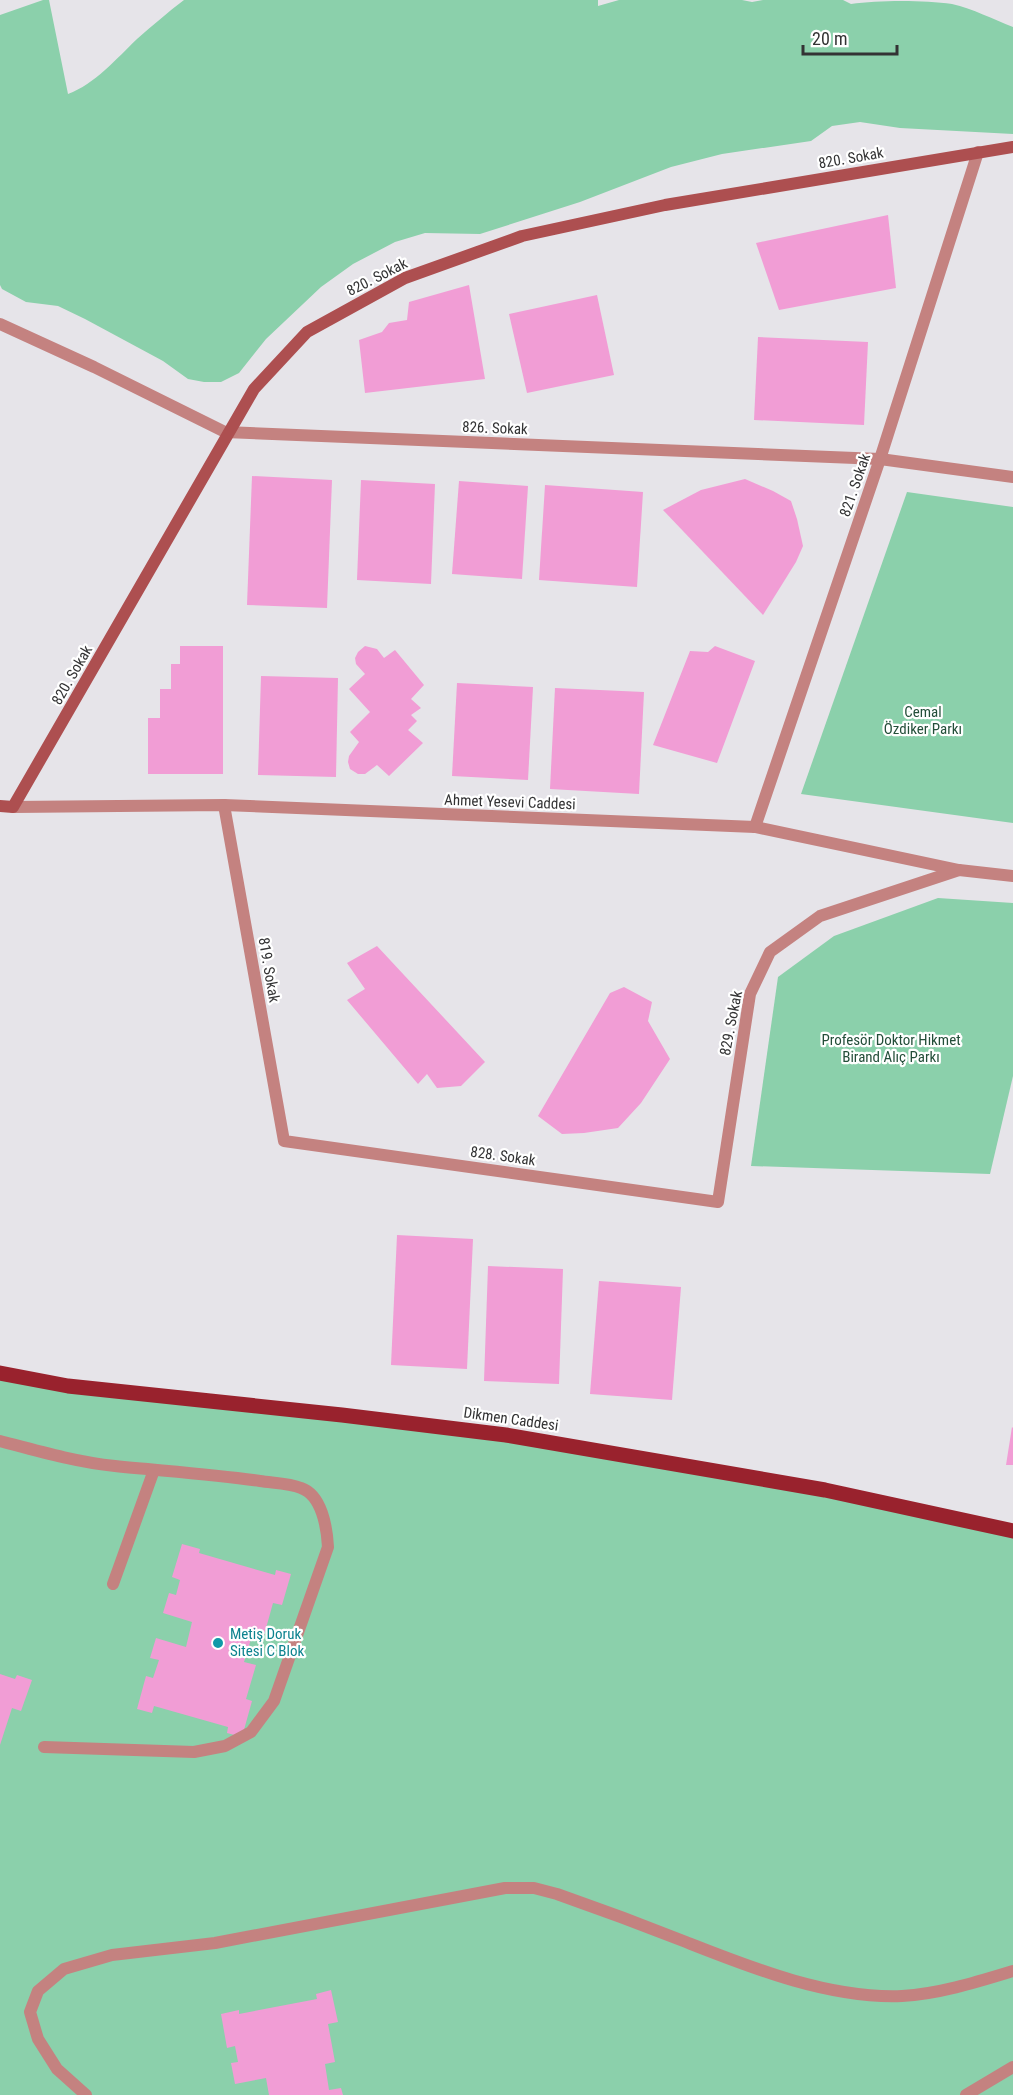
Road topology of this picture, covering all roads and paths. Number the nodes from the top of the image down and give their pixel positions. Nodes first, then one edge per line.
1 (1013, 147) edge
2 (978, 152) junction
3 (0, 324) edge
4 (229, 433) junction
5 (880, 459) junction
6 (1013, 477) edge
7 (224, 805) junction
8 (0, 806) edge
9 (14, 807) junction
10 (755, 827) junction
11 (959, 870) junction
12 (1013, 876) edge
13 (284, 1141) joint
14 (717, 1202) joint
15 (0, 1373) edge
16 (0, 1441) edge
17 (154, 1470) junction
18 (1013, 1531) edge
19 (113, 1584) dead end
20 (44, 1747) dead end
21 (1013, 1971) edge
22 (1013, 2067) edge
23 (86, 2095) edge
24 (966, 2095) edge

1 - 2 street, 820. Sokak
2 - 4 street, 820. Sokak
2 - 5 street, 821. Sokak
3 - 4 street, 826. Sokak
4 - 5 street, 826. Sokak
4 - 9 street, 820. Sokak
5 - 6 street, 826. Sokak
5 - 10 street, 821. Sokak
7 - 9 street, Ahmet Yesevi Caddesi
7 - 10 street, Ahmet Yesevi Caddesi
7 - 13 street, 819. Sokak
8 - 9 street, Ahmet Yesevi Caddesi
10 - 11 street, Ahmet Yesevi Caddesi
11 - 12 street, Ahmet Yesevi Caddesi
11 - 14 street, 829. Sokak
13 - 14 street, 828. Sokak
15 - 18 main road, Dikmen Caddesi
16 - 17 street
17 - 19 street
17 - 20 street
21 - 23 street
22 - 24 street

